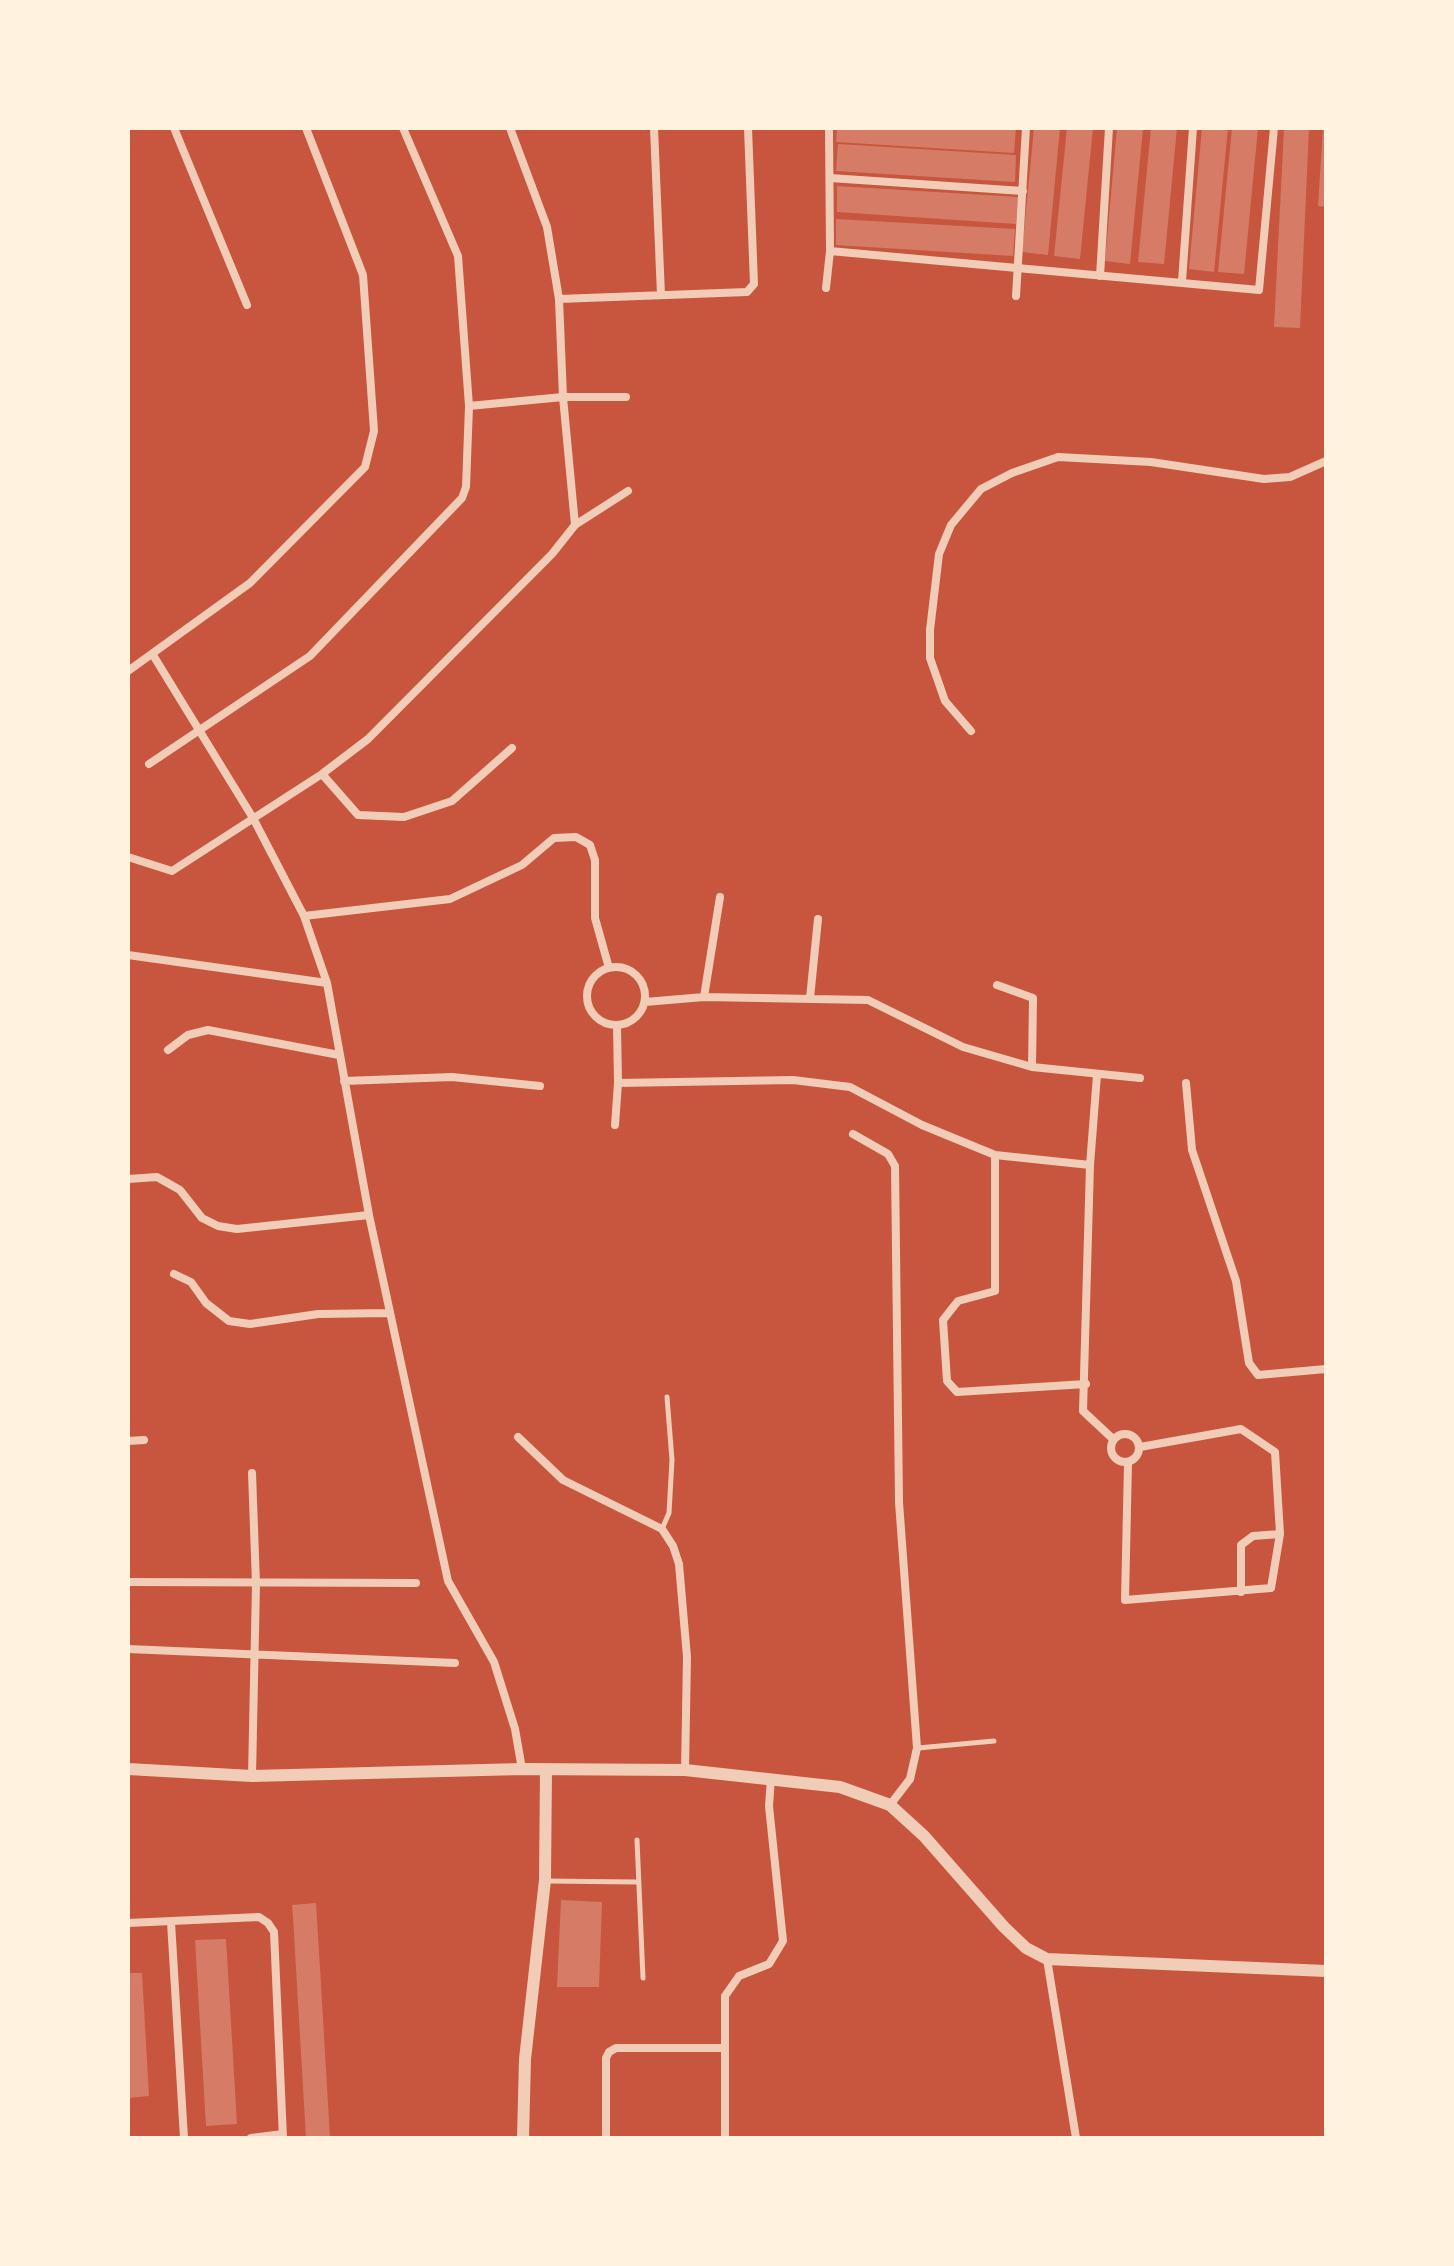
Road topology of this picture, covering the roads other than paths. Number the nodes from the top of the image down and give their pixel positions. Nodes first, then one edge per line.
1 (174, 128) edge
2 (306, 128) edge
3 (403, 128) edge
4 (510, 128) edge
5 (654, 128) edge
6 (748, 128) edge
7 (829, 128) edge
8 (1026, 128) edge
9 (1109, 128) edge
10 (1193, 128) edge
11 (1274, 128) edge
12 (830, 178) junction
13 (1023, 191) junction
14 (830, 251) junction
15 (1019, 270) junction
16 (1100, 276) junction
17 (1182, 281) junction
18 (826, 288) dead end
19 (661, 295) junction
20 (1016, 296) dead end
21 (559, 299) junction
22 (247, 305) dead end
23 (563, 397) junction
24 (626, 397) dead end
25 (469, 406) junction
26 (1326, 461) edge
27 (628, 491) dead end
28 (575, 525) junction
29 (153, 655) junction
30 (128, 671) edge
31 (971, 731) dead end
32 (198, 732) junction
33 (512, 748) dead end
34 (149, 764) dead end
35 (322, 774) junction
36 (253, 818) junction
37 (128, 857) edge
38 (720, 897) dead end
39 (304, 916) junction
40 (818, 919) dead end
41 (128, 955) edge
42 (609, 968) junction
43 (327, 983) junction
44 (997, 985) dead end
45 (704, 997) junction
46 (810, 998) junction
47 (645, 1002) junction
48 (617, 1025) junction
49 (168, 1050) dead end
50 (339, 1055) junction
51 (1032, 1067) junction
52 (1097, 1075) junction
53 (1140, 1078) dead end
54 (344, 1081) junction
55 (618, 1083) junction
56 (1186, 1083) dead end
57 (540, 1086) dead end
58 (615, 1125) dead end
59 (853, 1134) dead end
60 (995, 1155) junction
61 (1090, 1165) junction
62 (128, 1179) edge
63 (369, 1215) junction
64 (174, 1274) dead end
65 (390, 1313) junction
66 (1326, 1369) edge
67 (1086, 1384) junction
68 (667, 1397) dead end
69 (518, 1437) dead end
70 (1113, 1439) junction
71 (144, 1440) dead end
72 (128, 1441) edge
73 (1140, 1447) junction
74 (1128, 1463) junction
75 (252, 1473) dead end
76 (662, 1529) junction
77 (1280, 1534) junction
78 (128, 1582) edge
79 (416, 1583) dead end
80 (256, 1584) junction
81 (1241, 1592) junction
82 (128, 1649) edge
83 (252, 1654) junction
84 (455, 1663) dead end
85 (994, 1741) dead end
86 (917, 1748) junction
87 (128, 1769) edge
88 (522, 1769) junction
89 (546, 1770) junction
90 (685, 1770) junction
91 (252, 1776) junction
92 (771, 1778) junction
93 (890, 1805) junction
94 (637, 1840) dead end
95 (545, 1880) junction
96 (637, 1882) junction
97 (171, 1922) junction
98 (128, 1923) edge
99 (1047, 1959) junction
100 (1326, 1971) edge
101 (643, 1978) dead end
102 (725, 2048) junction
103 (283, 2136) edge
104 (184, 2138) edge
105 (251, 2138) edge
106 (523, 2138) edge
107 (606, 2138) edge
108 (725, 2138) edge
109 (1076, 2138) edge

1 - 22 street
2 - 29 street
3 - 25 street
4 - 21 street
5 - 19 street
6 - 19 street
7 - 12 street
8 - 13 street
9 - 16 street
10 - 17 street
11 - 17 street
12 - 13 street
12 - 14 street
13 - 15 street
14 - 15 street
14 - 18 street
15 - 16 street
15 - 20 street
16 - 17 street
19 - 21 street
21 - 23 street
23 - 24 street
23 - 25 street
23 - 28 street
25 - 32 street
26 - 31 street
27 - 28 street
28 - 35 street
29 - 30 street
29 - 32 street
32 - 34 street
32 - 36 street
33 - 35 street
35 - 36 street
36 - 37 street
36 - 39 street
38 - 45 street
39 - 42 street
39 - 43 street
40 - 46 street
41 - 43 street
42 - 47 street
42 - 48 street
43 - 50 street
44 - 51 street
45 - 46 street
45 - 47 street
46 - 51 street
47 - 48 street
48 - 55 street
49 - 50 street
50 - 54 street
51 - 52 street
52 - 53 street
52 - 61 street
54 - 57 street
54 - 63 street
55 - 58 street
55 - 60 street
56 - 66 street
59 - 86 street
60 - 61 street
60 - 67 street
61 - 67 street
62 - 63 street
63 - 65 street
64 - 65 street
65 - 88 street
67 - 70 street
68 - 76 lane
69 - 76 street
70 - 73 street
70 - 74 street
71 - 72 street
73 - 74 street
73 - 77 street
74 - 81 street
75 - 80 street
76 - 90 street
77 - 81 street
77 - 81 street
78 - 80 street
79 - 80 street
80 - 83 street
82 - 83 street
83 - 84 street
83 - 91 street
85 - 86 lane
86 - 93 street
87 - 91 street
88 - 89 street
88 - 91 street
89 - 90 street
89 - 95 street
90 - 92 street
92 - 93 street
92 - 102 street
93 - 99 street
94 - 96 lane
95 - 96 lane
95 - 106 street
96 - 101 lane
97 - 98 street
97 - 103 street
97 - 104 street
99 - 100 street
99 - 109 street
102 - 107 street
102 - 108 street
103 - 105 street

